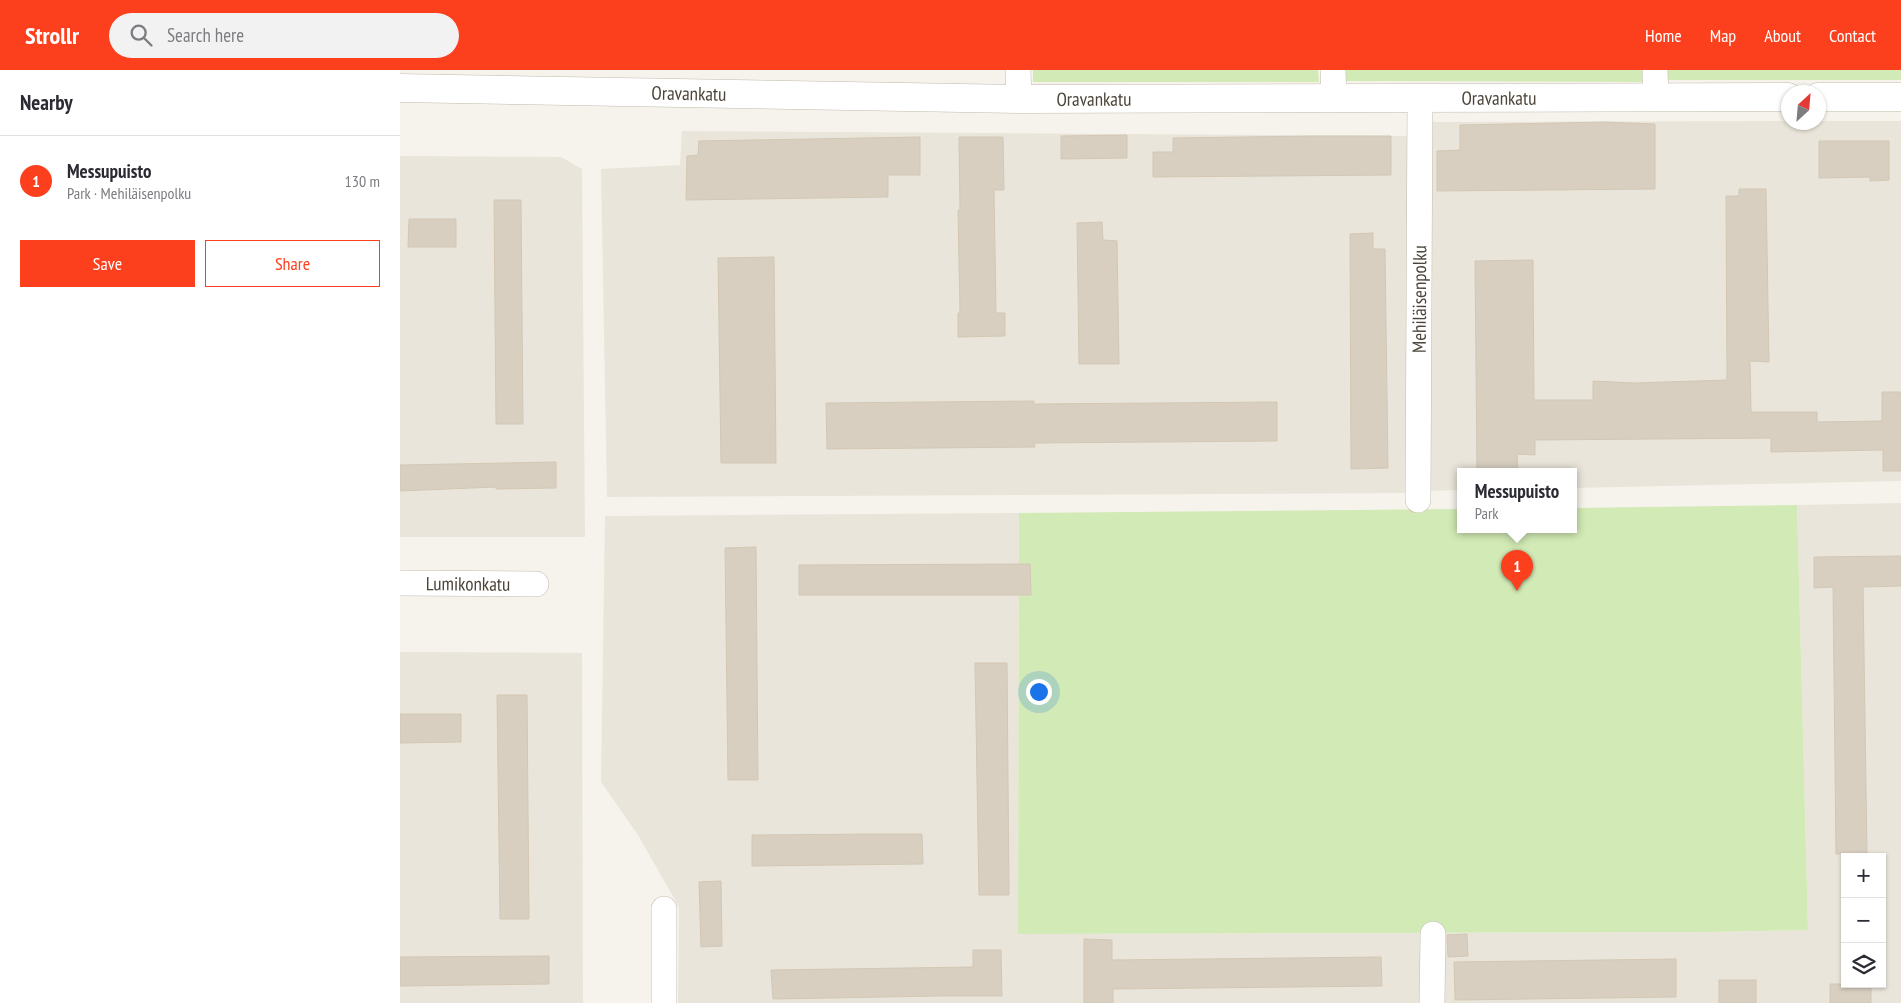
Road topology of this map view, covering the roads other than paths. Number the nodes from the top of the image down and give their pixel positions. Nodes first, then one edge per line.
1 (1018, 70) edge
2 (1333, 70) edge
3 (1655, 70) edge
4 (400, 88) edge
5 (1656, 97) junction
6 (1781, 97) edge
7 (1826, 97) edge
8 (1901, 97) edge
9 (1420, 98) junction
10 (1019, 99) junction
11 (1334, 99) junction
12 (1418, 500) dead end
13 (400, 583) edge
14 (536, 584) dead end
15 (664, 909) dead end
16 (1433, 934) dead end
17 (664, 1003) edge
18 (1432, 1003) edge

1 - 10 street
2 - 11 street
3 - 5 street
4 - 10 street, Oravankatu
5 - 6 street, Oravankatu
5 - 9 street, Oravankatu
7 - 8 street
9 - 11 street, Oravankatu
9 - 12 street, Mehiläisenpolku
10 - 11 street, Oravankatu
13 - 14 street, Lumikonkatu
15 - 17 street
16 - 18 street

